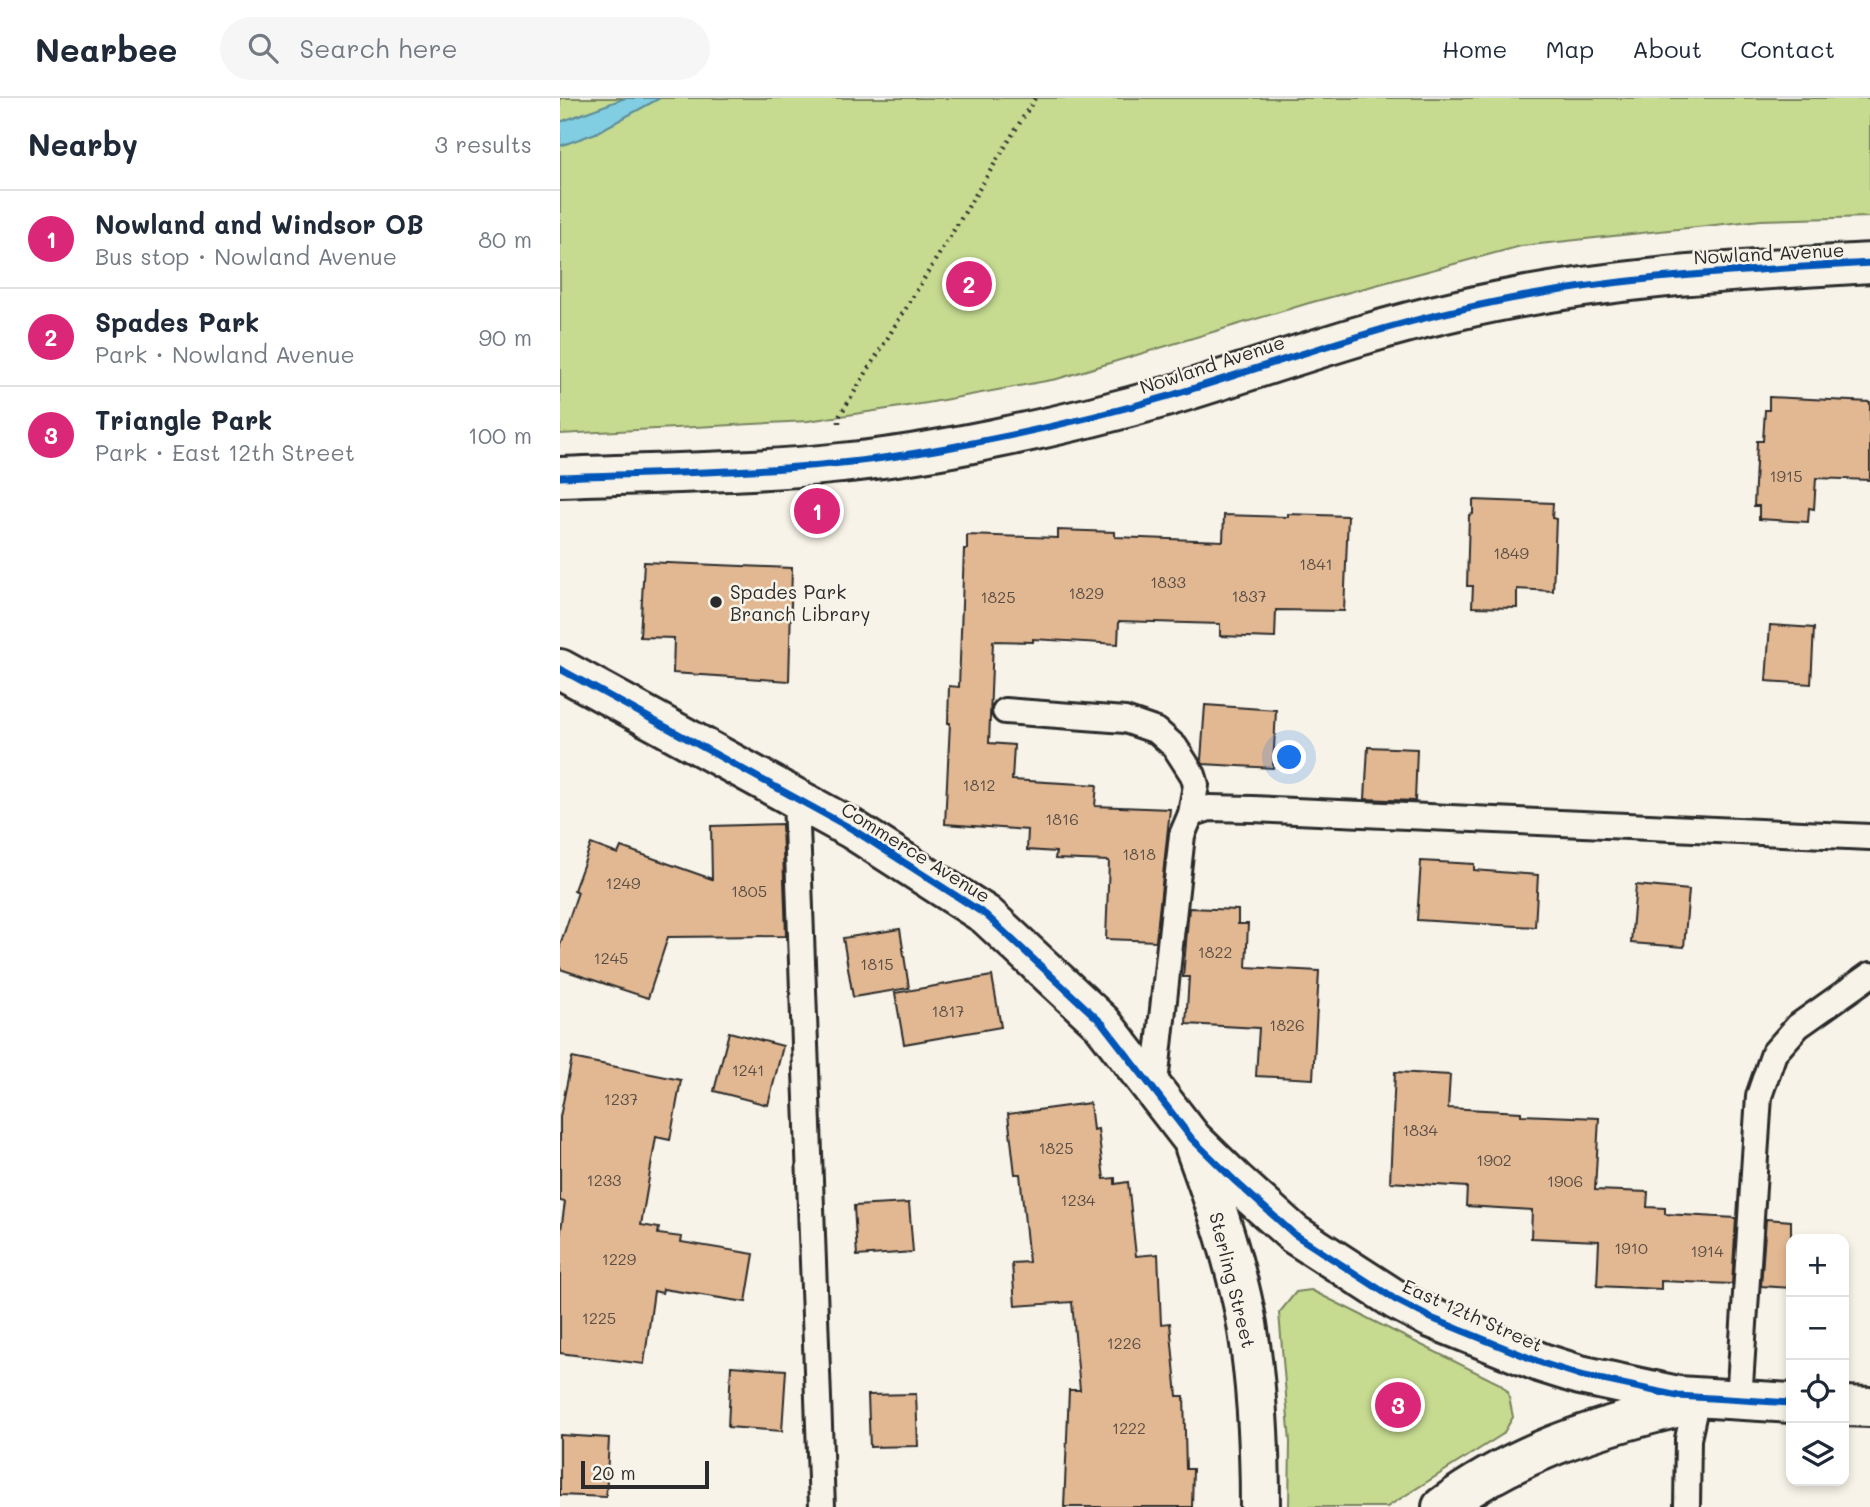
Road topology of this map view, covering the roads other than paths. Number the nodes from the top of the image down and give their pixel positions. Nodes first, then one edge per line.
1 (1870, 263) edge
2 (560, 477) edge
3 (560, 670) edge
4 (1005, 711) dead end
5 (796, 799) junction
6 (1191, 814) junction
7 (1870, 837) edge
8 (1870, 975) edge
9 (1154, 1093) junction
10 (1192, 1139) junction
11 (1697, 1398) junction
12 (1739, 1400) junction
13 (1786, 1404) edge
14 (1849, 1406) edge
15 (1870, 1407) edge
16 (822, 1507) edge
17 (1260, 1507) edge
18 (1442, 1507) edge
19 (1687, 1507) edge

1 - 2 street, Nowland Avenue
3 - 5 street, Commerce Avenue
4 - 6 lane
5 - 9 street, Commerce Avenue
5 - 16 lane
6 - 7 lane
6 - 9 lane
8 - 12 lane
9 - 10 street, Commerce Avenue
10 - 11 street, East 12th Street
10 - 17 street, Sterling Street
11 - 12 street, East 12th Street
11 - 18 street
11 - 19 lane
12 - 13 street, East 12th Street
14 - 15 street

